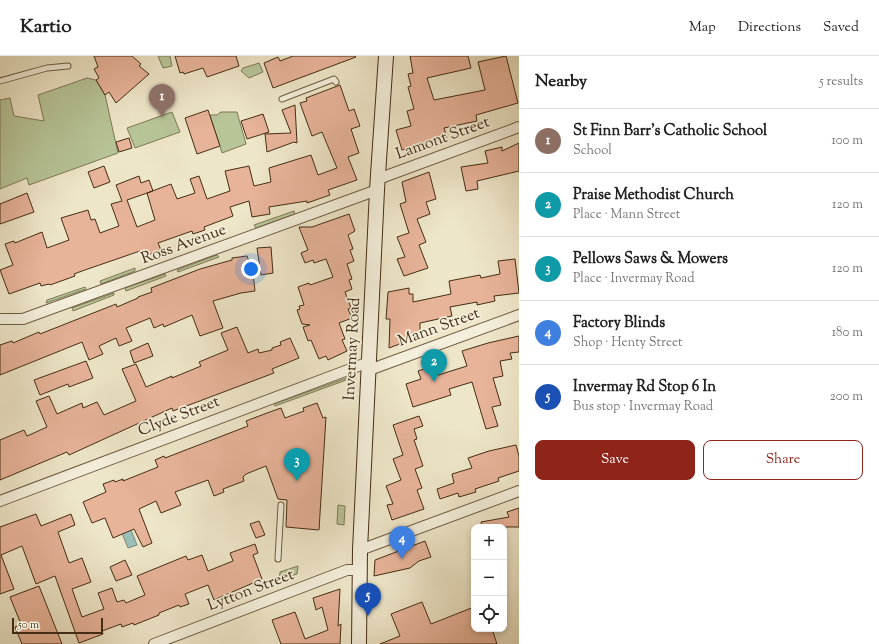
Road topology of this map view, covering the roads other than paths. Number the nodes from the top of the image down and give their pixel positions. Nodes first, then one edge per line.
1 (386, 56) edge
2 (68, 66) dead end
3 (0, 81) edge
4 (336, 82) dead end
5 (282, 100) dead end
6 (519, 127) edge
7 (378, 185) junction
8 (519, 315) edge
9 (0, 319) edge
10 (369, 366) junction
11 (519, 491) edge
12 (0, 501) edge
13 (281, 505) dead end
14 (360, 550) junction
15 (278, 559) dead end
16 (360, 570) junction
17 (154, 644) edge
18 (359, 644) edge

1 - 7 main road, Invermay Road
2 - 3 lane
4 - 5 lane
6 - 7 street, Lamont Street
7 - 9 street, Ross Avenue
7 - 10 main road, Invermay Road
8 - 10 street, Mann Street
10 - 12 street, Clyde Street
10 - 14 main road, Invermay Road
11 - 14 street
13 - 15 lane
14 - 16 main road, Invermay Road
16 - 17 street, Lytton Street
16 - 18 main road, Invermay Road

